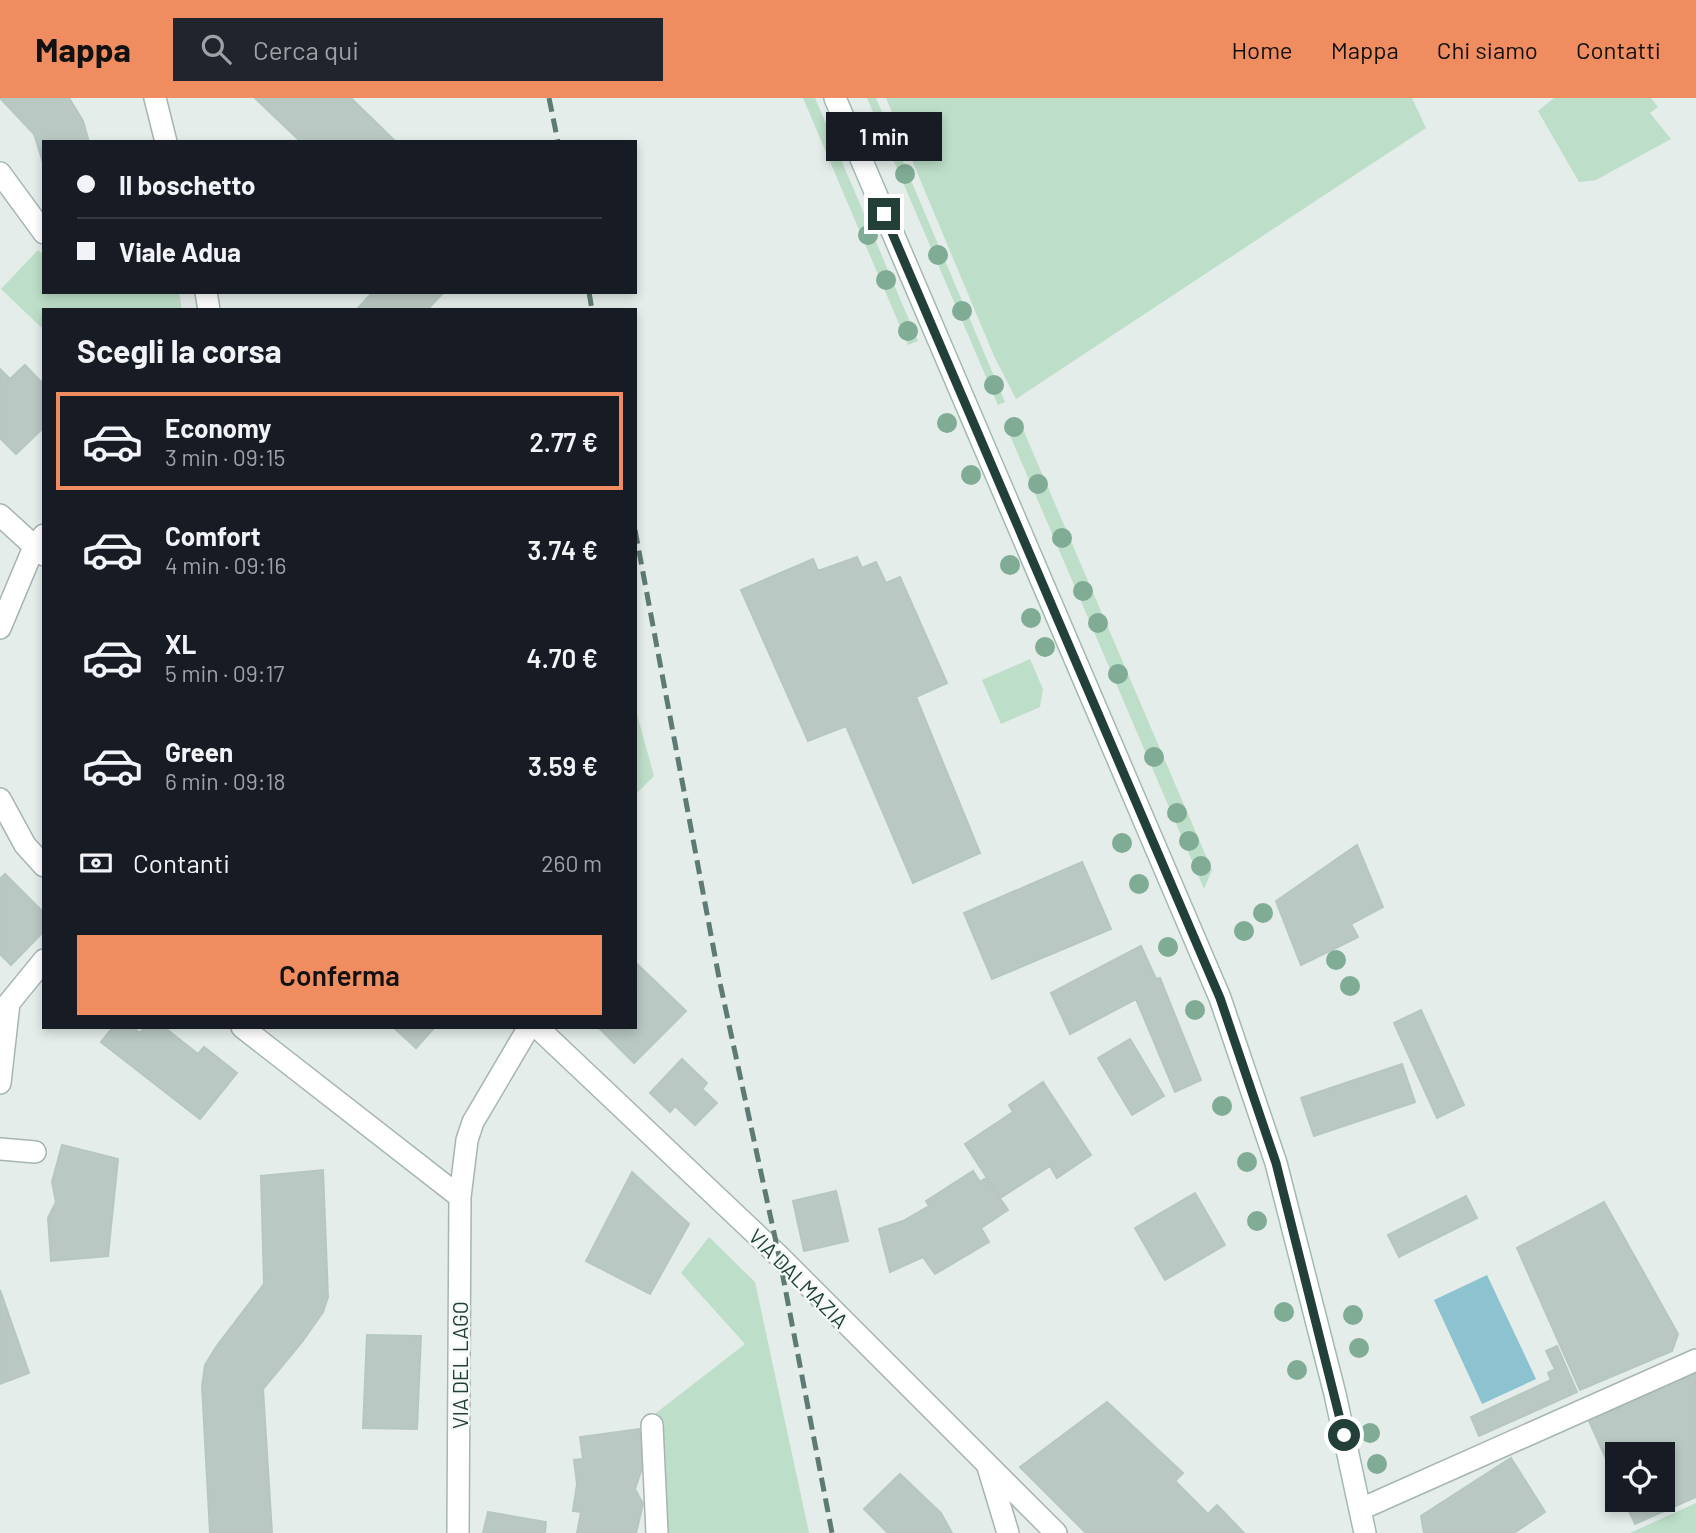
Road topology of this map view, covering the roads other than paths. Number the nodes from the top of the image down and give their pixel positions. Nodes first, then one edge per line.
1 (155, 98) edge
2 (835, 98) edge
3 (166, 140) edge
4 (0, 173) edge
5 (42, 230) edge
6 (0, 515) edge
7 (41, 546) edge
8 (0, 628) edge
9 (0, 799) edge
10 (42, 864) edge
11 (42, 962) edge
12 (245, 1029) edge
13 (528, 1029) edge
14 (539, 1029) edge
15 (0, 1083) edge
16 (0, 1149) edge
17 (35, 1152) dead end
18 (460, 1197) junction
19 (1696, 1360) edge
20 (652, 1425) dead end
21 (988, 1467) junction
22 (1361, 1509) junction
23 (458, 1533) edge
24 (657, 1533) edge
25 (1008, 1533) edge
26 (1056, 1533) edge
27 (1365, 1533) edge

1 - 3 street
2 - 22 street
4 - 5 street
6 - 7 street
7 - 8 street
9 - 10 street
11 - 15 street
12 - 18 street
13 - 18 street, VIA DEL LAGO
14 - 21 street, VIA DALMAZIA
16 - 17 street
18 - 23 street, VIA DEL LAGO
19 - 22 street
20 - 24 street
21 - 25 street
21 - 26 street, VIA DALMAZIA
22 - 27 street

